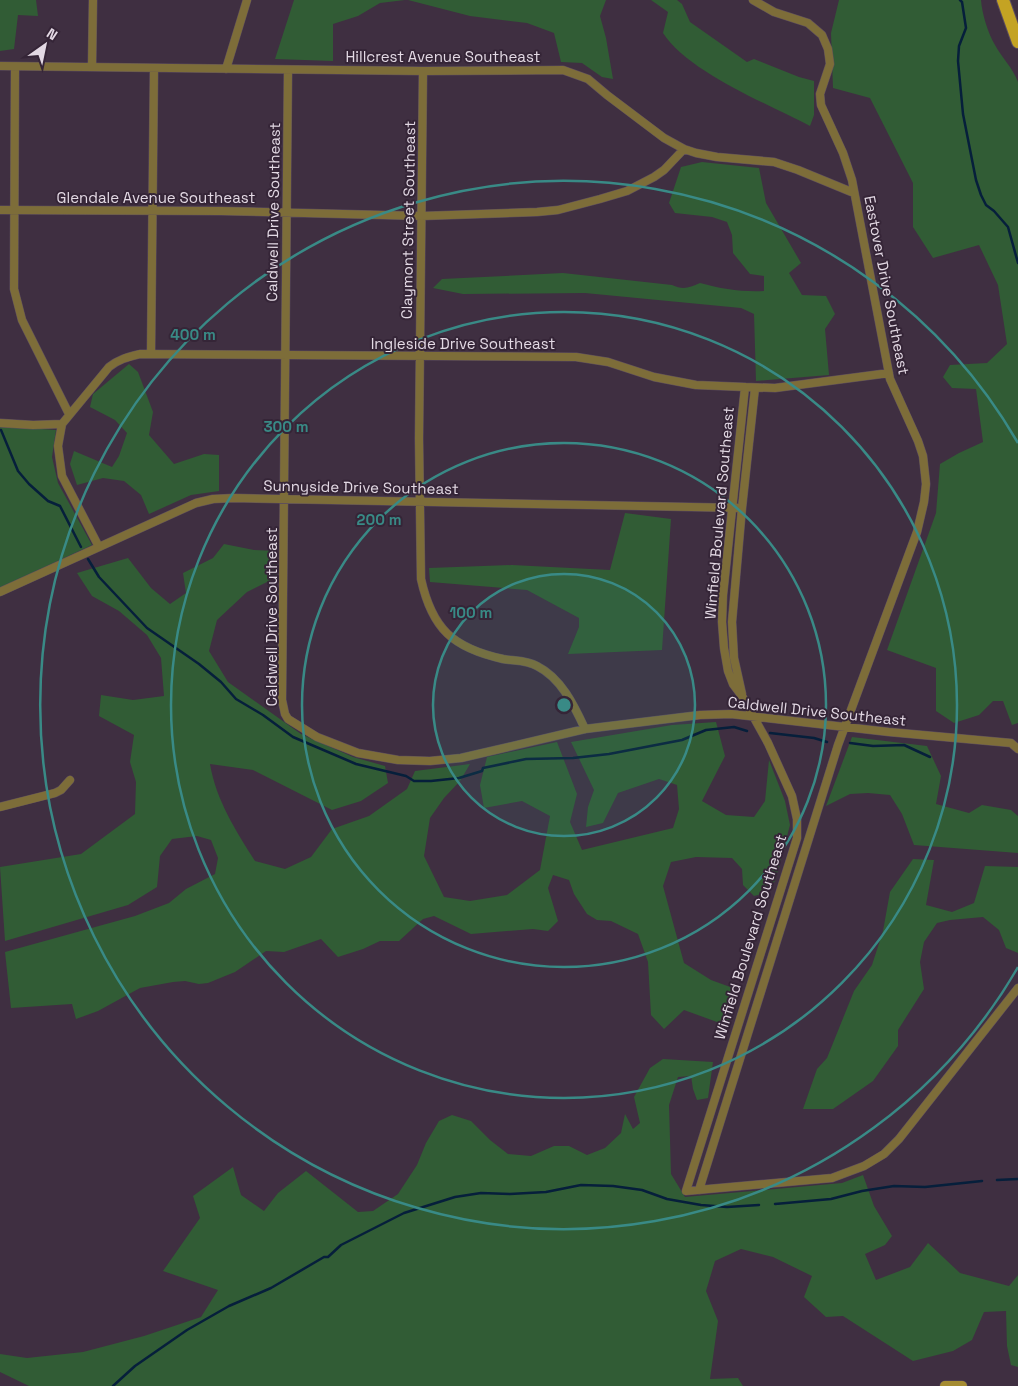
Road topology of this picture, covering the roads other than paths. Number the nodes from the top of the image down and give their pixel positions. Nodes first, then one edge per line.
1 (93, 0) edge
2 (246, 0) edge
3 (753, 0) edge
4 (1003, 0) edge
5 (1018, 42) edge
6 (0, 66) edge
7 (16, 67) junction
8 (92, 67) junction
9 (154, 68) junction
10 (226, 69) junction
11 (288, 70) junction
12 (423, 71) junction
13 (684, 149) junction
14 (854, 193) junction
15 (0, 210) edge
16 (15, 210) junction
17 (152, 210) junction
18 (287, 213) junction
19 (422, 216) junction
20 (151, 354) junction
21 (285, 356) junction
22 (420, 357) junction
23 (889, 373) junction
24 (745, 387) junction
25 (755, 388) junction
26 (69, 414) junction
27 (0, 422) edge
28 (62, 424) junction
29 (284, 499) junction
30 (420, 502) junction
31 (733, 508) junction
32 (742, 508) junction
33 (99, 547) junction
34 (0, 592) edge
35 (742, 696) junction
36 (753, 716) junction
37 (845, 727) junction
38 (585, 729) junction
39 (1017, 747) edge
40 (70, 780) dead end
41 (0, 808) edge
42 (808, 842) joint
43 (1018, 988) edge
44 (699, 1190) junction
45 (945, 1386) edge
46 (962, 1386) edge

1 - 8 street
2 - 10 street
3 - 14 street, Eastover Drive Southeast
4 - 5 main road
6 - 7 street, Hillcrest Avenue Southeast
7 - 8 street, Hillcrest Avenue Southeast
7 - 16 street
8 - 9 street, Hillcrest Avenue Southeast
9 - 10 street, Hillcrest Avenue Southeast
9 - 17 street
10 - 11 street, Hillcrest Avenue Southeast
11 - 12 street, Hillcrest Avenue Southeast
11 - 18 street, Caldwell Drive Southeast
12 - 13 street, Hillcrest Avenue Southeast
12 - 19 street, Claymont Street Southeast
13 - 14 street, Hillcrest Avenue Southeast
13 - 19 street, Glendale Avenue Southeast
14 - 23 street, Eastover Drive Southeast
15 - 16 street, Glendale Avenue Southeast
16 - 17 street, Glendale Avenue Southeast
16 - 26 street
17 - 18 street, Glendale Avenue Southeast
17 - 20 street
18 - 19 street, Glendale Avenue Southeast
18 - 21 street, Caldwell Drive Southeast
19 - 22 street, Claymont Street Southeast
20 - 21 street, Ingleside Drive Southeast
20 - 26 street, Ingleside Drive Southeast
21 - 22 street, Ingleside Drive Southeast
21 - 29 street, Caldwell Drive Southeast
22 - 24 street, Ingleside Drive Southeast
22 - 30 street, Claymont Street Southeast
23 - 25 street, Ingleside Drive Southeast
23 - 37 street, Eastover Drive Southeast
24 - 25 street, Ingleside Drive Southeast
24 - 31 street, Winfield Boulevard Southeast
25 - 32 street, Winfield Boulevard Southeast
26 - 28 street, Ingleside Drive Southeast
27 - 28 street
28 - 33 street, Ingleside Drive Southeast
29 - 30 street, Sunnyside Drive Southeast
29 - 33 street, Sunnyside Drive Southeast
29 - 38 street, Caldwell Drive Southeast
30 - 31 street, Sunnyside Drive Southeast
30 - 38 street, Claymont Street Southeast
31 - 32 street, Sunnyside Drive Southeast
31 - 35 street, Winfield Boulevard Southeast
32 - 35 street, Winfield Boulevard Southeast
33 - 34 street, Sunnyside Drive Southeast
35 - 36 street, Winfield Boulevard Southeast
36 - 37 street, Caldwell Drive Southeast
36 - 38 street, Caldwell Drive Southeast
36 - 44 street, Winfield Boulevard Southeast
37 - 39 street, Caldwell Drive Southeast
37 - 42 street, Eastover Drive Southeast
40 - 41 street
42 - 44 street, Winfield Boulevard Southeast
43 - 44 street
45 - 46 street

